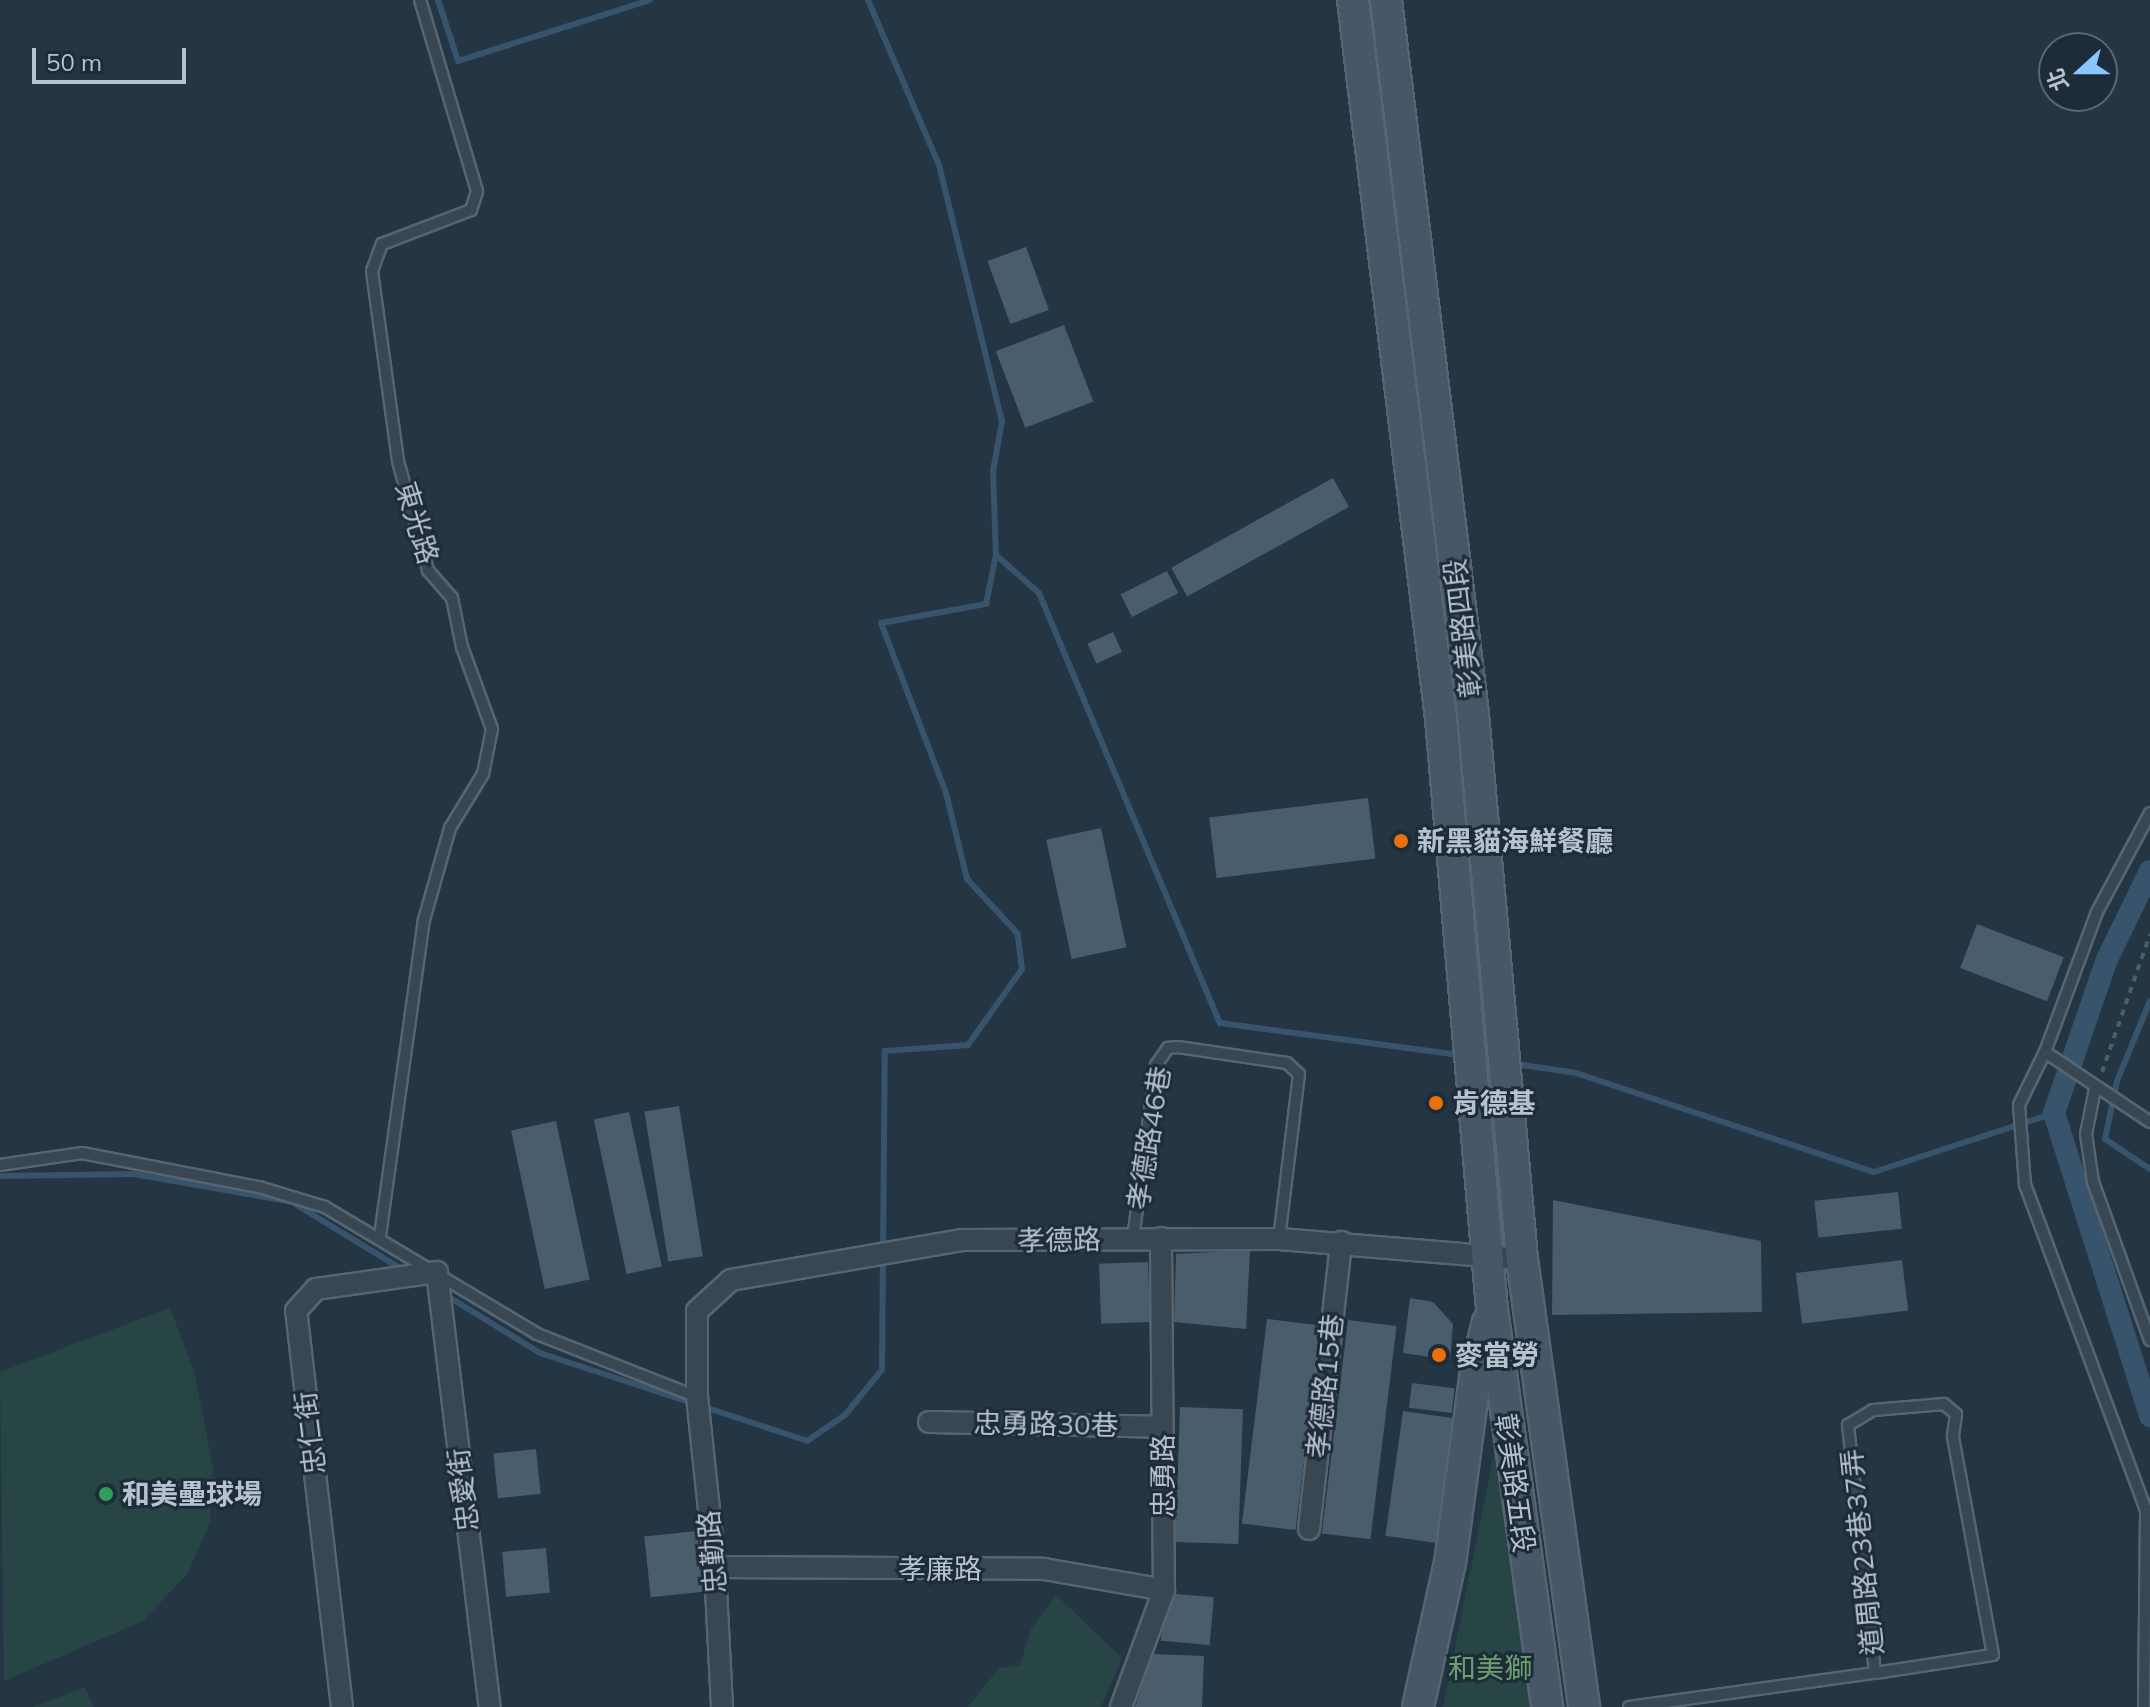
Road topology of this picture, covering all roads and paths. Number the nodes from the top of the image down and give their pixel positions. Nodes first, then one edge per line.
1 (420, 0) edge
2 (1353, 0) edge
3 (1386, 0) edge
4 (1424, 300) junction
5 (1388, 310) junction
6 (1473, 714) junction
7 (1441, 719) junction
8 (2150, 813) edge
9 (2150, 934) edge
10 (2050, 1055) junction
11 (2100, 1092) junction
12 (2150, 1122) edge
13 (0, 1165) edge
14 (380, 1236) junction
15 (1161, 1238) junction
16 (1133, 1239) junction
17 (1279, 1239) junction
18 (1341, 1242) junction
19 (1486, 1259) junction
20 (1522, 1259) junction
21 (437, 1272) junction
22 (1492, 1309) junction
23 (2150, 1340) edge
24 (697, 1397) junction
25 (929, 1422) dead end
26 (1162, 1427) junction
27 (1309, 1529) dead end
28 (715, 1567) junction
29 (1164, 1590) junction
30 (1875, 1673) junction
31 (342, 1707) edge
32 (490, 1707) edge
33 (722, 1707) edge
34 (1121, 1707) edge
35 (1418, 1707) edge
36 (1547, 1707) edge
37 (1584, 1707) edge
38 (1629, 1707) edge
39 (2144, 1707) edge

1 - 14 lane, 東光路
2 - 5 main road, 彰美路四段
3 - 4 main road, 彰美路四段
4 - 5 main road
4 - 6 main road, 彰美路四段
5 - 7 main road, 彰美路四段
6 - 7 main road
6 - 20 main road, 彰美路四段
7 - 19 main road, 彰美路四段
8 - 10 lane
9 - 11 path
10 - 11 lane
10 - 39 lane
11 - 12 lane
11 - 23 lane
13 - 14 lane
14 - 21 lane
15 - 16 street, 孝德路
15 - 17 street, 孝德路
15 - 26 street, 忠勇路
16 - 17 lane, 孝德路46巷
16 - 24 street, 孝德路
17 - 18 street, 孝德路
18 - 19 street, 孝德路
18 - 27 street, 孝德路15巷
19 - 20 street, 孝德路
19 - 22 main road, 彰美路五段
20 - 37 main road, 彰美路五段
21 - 24 lane
21 - 31 street, 忠仁街
21 - 32 street, 忠愛街
22 - 35 main road
22 - 36 main road, 彰美路五段
24 - 28 street, 忠勤路
25 - 26 street, 忠勇路30巷
26 - 29 street, 忠勇路
28 - 29 street, 孝廉路
28 - 33 street, 忠勤路
29 - 34 street, 忠勇路
30 - 30 lane, 道周路23巷37弄
30 - 38 lane

